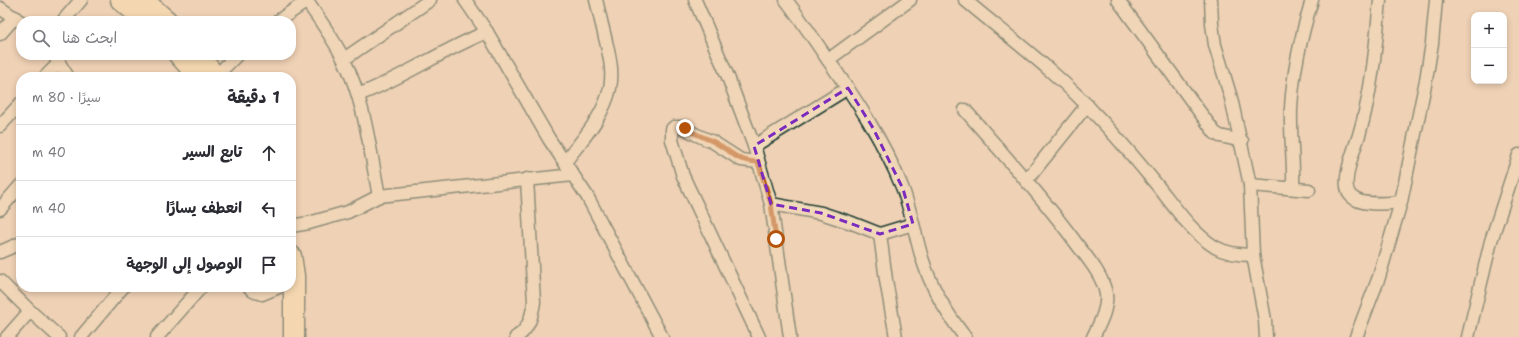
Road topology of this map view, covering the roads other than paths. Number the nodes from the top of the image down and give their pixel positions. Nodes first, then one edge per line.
1 (81, 0) edge
2 (121, 0) edge
3 (143, 0) edge
4 (306, 0) edge
5 (430, 0) edge
6 (465, 0) edge
7 (596, 0) edge
8 (695, 0) edge
9 (786, 0) edge
10 (910, 0) edge
11 (966, 0) edge
12 (1118, 0) edge
13 (1211, 0) edge
14 (1312, 0) edge
15 (1380, 0) edge
16 (1436, 0) edge
17 (0, 8) edge
18 (67, 16) edge
19 (140, 16) edge
20 (161, 16) edge
21 (285, 16) edge
22 (16, 19) edge
23 (16, 22) edge
24 (487, 32) junction
25 (0, 34) edge
26 (344, 59) junction
27 (55, 60) edge
28 (57, 60) edge
29 (186, 60) edge
30 (201, 60) edge
31 (231, 60) edge
32 (828, 60) junction
33 (48, 72) edge
34 (65, 72) edge
35 (203, 72) edge
36 (207, 72) edge
37 (216, 72) edge
38 (848, 88) junction
39 (358, 95) junction
40 (1087, 105) junction
41 (16, 108) edge
42 (965, 110) dead end
43 (0, 126) edge
44 (1242, 141) junction
45 (754, 146) junction
46 (1519, 155) edge
47 (565, 162) junction
48 (758, 162) junction
49 (573, 175) junction
50 (527, 179) junction
51 (1026, 181) junction
52 (1250, 185) junction
53 (1293, 188) junction
54 (1309, 190) dead end
55 (16, 191) edge
56 (379, 196) junction
57 (1401, 202) junction
58 (771, 204) junction
59 (0, 209) edge
60 (913, 224) junction
61 (296, 225) edge
62 (880, 234) junction
63 (16, 245) edge
64 (0, 252) edge
65 (1253, 255) junction
66 (0, 281) edge
67 (119, 292) edge
68 (197, 292) edge
69 (256, 292) edge
70 (267, 292) edge
71 (281, 292) edge
72 (294, 292) edge
73 (30, 311) junction
74 (7, 337) edge
75 (59, 337) edge
76 (81, 337) edge
77 (157, 337) edge
78 (283, 337) edge
79 (294, 337) edge
80 (516, 337) edge
81 (662, 337) edge
82 (759, 337) edge
83 (790, 337) edge
84 (896, 337) edge
85 (965, 337) edge
86 (1092, 337) edge
87 (1266, 337) edge
88 (1356, 337) edge
89 (1468, 337) edge

1 - 18 street
2 - 19 main road
3 - 20 main road
4 - 21 street
4 - 26 street
5 - 26 street
6 - 24 street
7 - 47 street
8 - 45 street
9 - 32 street
10 - 32 street
11 - 40 street
12 - 44 street
13 - 44 street
14 - 53 street
15 - 57 street
16 - 57 street
17 - 22 street
23 - 25 street
24 - 39 street
24 - 47 street
26 - 39 street
27 - 33 street
28 - 34 street
29 - 35 main road
30 - 36 main road
31 - 37 street
32 - 38 street
38 - 45 street
38 - 60 street
39 - 56 street
40 - 51 street
40 - 65 street
41 - 43 street
42 - 51 street
44 - 52 street
45 - 48 street
46 - 89 street
47 - 49 street
48 - 58 street
48 - 82 street
49 - 50 street
49 - 81 street
50 - 56 street
50 - 80 street
51 - 86 street
52 - 53 street
52 - 65 street
53 - 54 street
55 - 59 street
56 - 61 street
57 - 88 street
58 - 62 street
58 - 83 street
60 - 62 street
60 - 85 street
62 - 84 street
63 - 64 street
65 - 87 street
66 - 73 street
67 - 76 street
68 - 77 street
69 - 70 street
71 - 78 main road
72 - 79 main road
73 - 74 street
73 - 75 street

